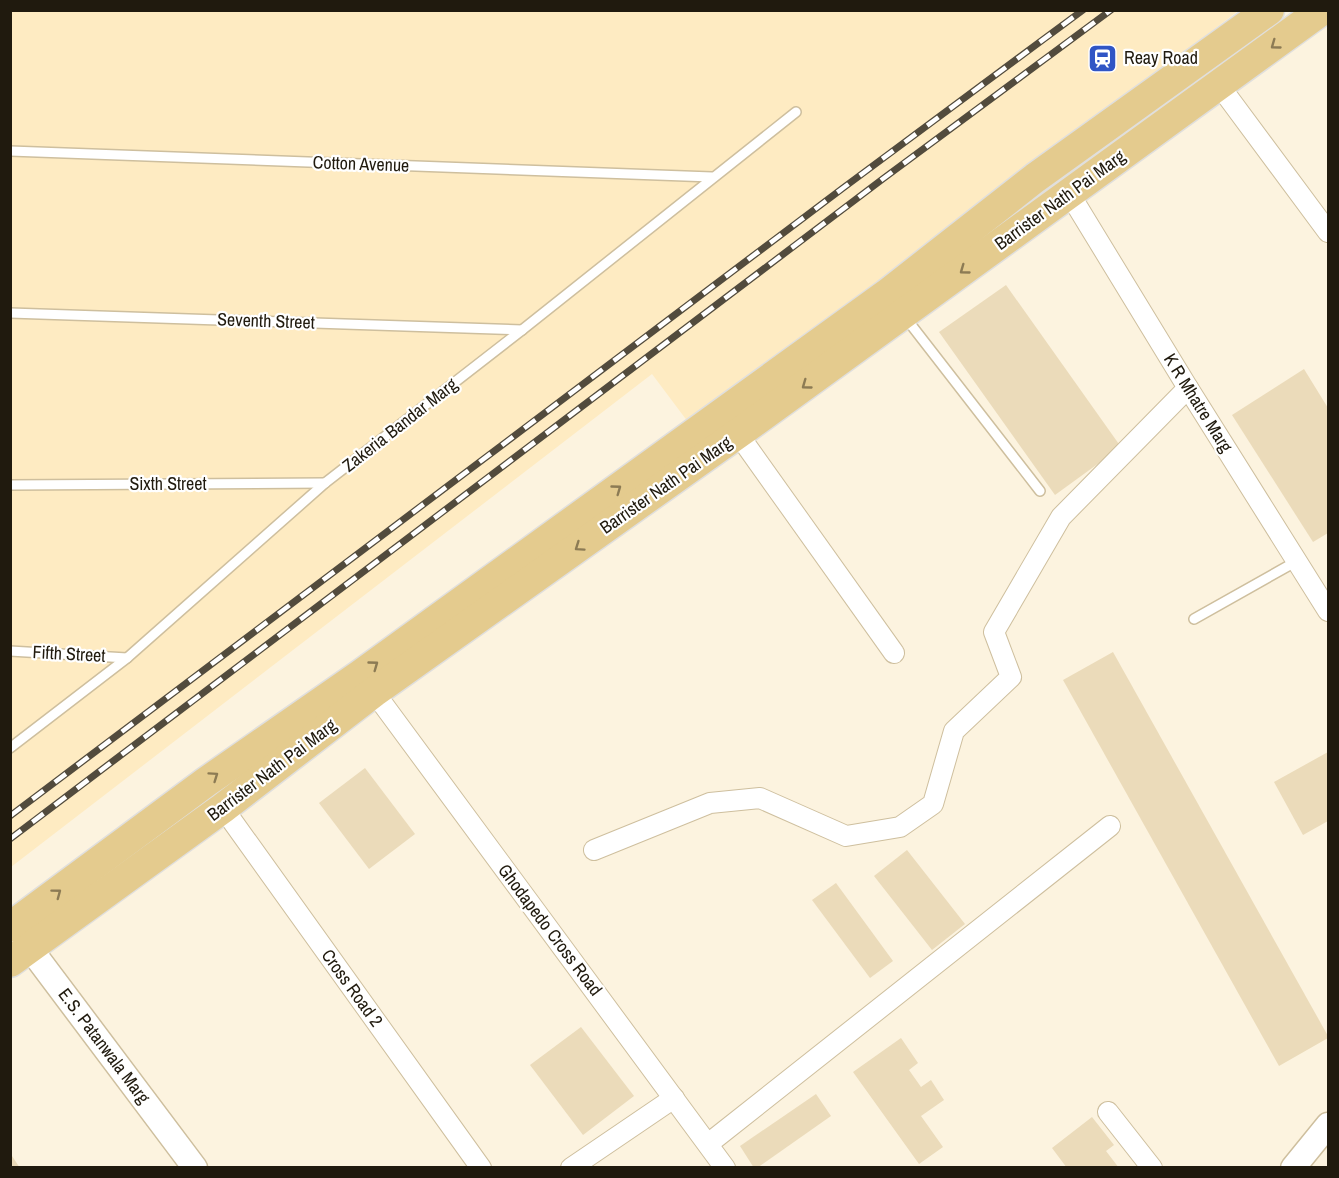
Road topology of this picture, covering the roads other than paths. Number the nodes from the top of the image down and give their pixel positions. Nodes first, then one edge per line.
1 (1269, 10) edge
2 (1323, 10) edge
3 (1219, 85) junction
4 (796, 111) dead end
5 (10, 151) edge
6 (712, 177) junction
7 (1069, 193) junction
8 (1329, 232) edge
9 (10, 313) edge
10 (903, 315) junction
11 (522, 330) junction
12 (1188, 388) junction
13 (738, 434) junction
14 (325, 483) junction
15 (10, 485) edge
16 (1040, 491) dead end
17 (1297, 561) junction
18 (1329, 611) edge
19 (1194, 619) dead end
20 (10, 651) edge
21 (894, 653) dead end
22 (126, 657) junction
23 (374, 692) junction
24 (312, 723) junction
25 (10, 748) edge
26 (223, 808) junction
27 (1110, 826) dead end
28 (594, 850) dead end
29 (16, 941) edge
30 (674, 1098) junction
31 (1108, 1112) dead end
32 (1329, 1125) edge
33 (708, 1144) junction
34 (195, 1167) edge
35 (481, 1167) edge
36 (571, 1167) edge
37 (725, 1167) edge
38 (1152, 1167) edge
39 (1293, 1167) edge

24 -> 1 main road, Barrister Nath Pai Marg
2 -> 3 main road, Barrister Nath Pai Marg
3 - 7 main road, Barrister Nath Pai Marg
3 - 8 street
4 - 6 lane, Zakeria Bandar Marg
5 - 6 lane, Cotton Avenue
6 - 11 lane, Zakeria Bandar Marg
7 -> 10 main road, Barrister Nath Pai Marg
7 - 12 street, K R Mhatre Marg
9 - 11 lane, Seventh Street
10 -> 13 main road, Barrister Nath Pai Marg
10 - 16 lane
11 - 14 lane, Zakeria Bandar Marg
12 - 17 street, K R Mhatre Marg
12 - 28 street
13 - 21 street
13 -> 23 main road, Barrister Nath Pai Marg
14 - 15 lane, Sixth Street
14 - 22 lane, Zakeria Bandar Marg
17 - 18 street, K R Mhatre Marg
17 - 19 lane
20 - 22 lane, Fifth Street
22 - 25 lane, Zakeria Bandar Marg
23 - 24 main road, Barrister Nath Pai Marg
23 - 30 street, Ghodapedo Cross Road
24 - 26 main road, Barrister Nath Pai Marg
29 -> 24 main road, Barrister Nath Pai Marg
26 - 29 main road, Barrister Nath Pai Marg
26 - 35 street, Cross Road 2
27 - 33 street
29 - 34 street, E.S. Patanwala Marg
30 - 33 street, Ghodapedo Cross Road
30 - 36 street
31 - 38 street
32 - 39 street
33 - 37 street, Ghodapedo Cross Road

